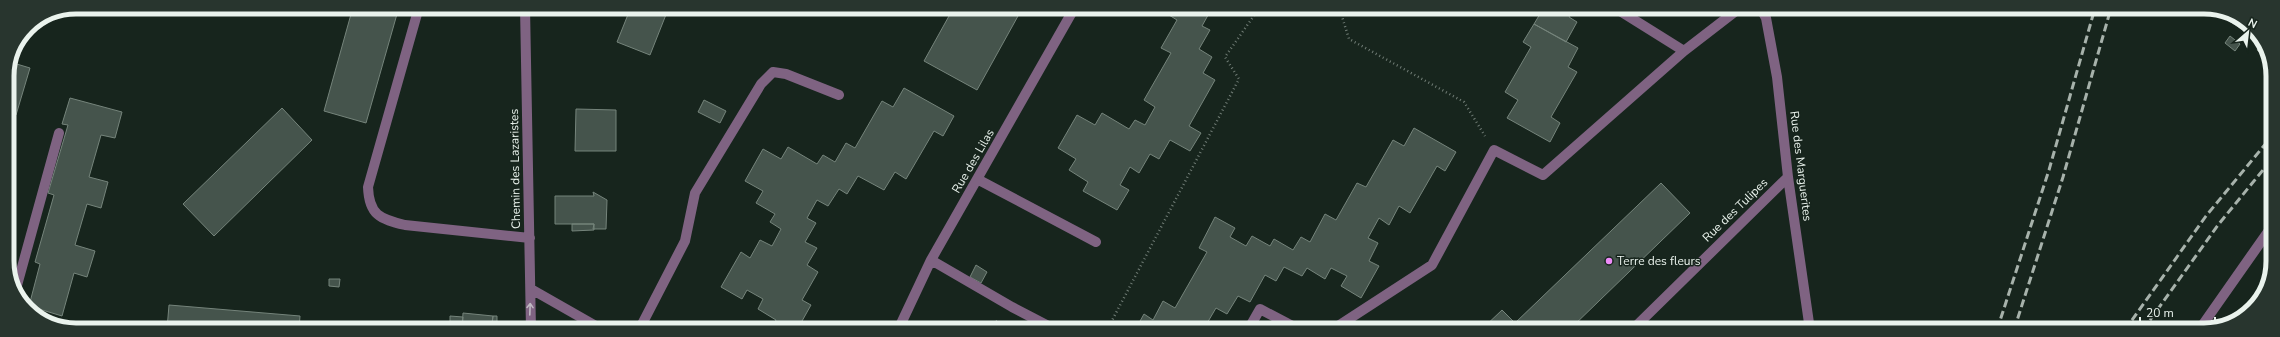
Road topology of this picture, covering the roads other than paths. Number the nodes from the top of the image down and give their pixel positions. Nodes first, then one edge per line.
1 (416, 14) edge
2 (525, 14) edge
3 (1071, 14) edge
4 (1625, 14) edge
5 (1732, 14) edge
6 (1764, 14) edge
7 (1684, 51) junction
8 (839, 95) dead end
9 (59, 133) dead end
10 (1788, 177) junction
11 (977, 179) junction
12 (2266, 235) edge
13 (530, 238) junction
14 (1096, 242) dead end
15 (931, 260) junction
16 (18, 282) edge
17 (531, 289) junction
18 (531, 323) edge
19 (591, 323) edge
20 (643, 323) edge
21 (901, 323) edge
22 (1043, 323) edge
23 (1252, 323) edge
24 (1287, 323) edge
25 (1343, 323) edge
26 (1639, 323) edge
27 (1809, 323) edge
28 (2204, 323) edge

1 - 13 street
2 - 13 street, Chemin des Lazaristes
3 - 11 street, Rue des Lilas
4 - 7 street
5 - 7 street
6 - 10 street, Rue des Marguerites
7 - 25 street
8 - 20 street
9 - 16 street
10 - 26 street, Rue des Tulipes
10 - 27 street, Rue des Marguerites
11 - 14 street
11 - 15 street, Rue des Lilas
12 - 28 street
13 - 17 street, Chemin des Lazaristes
15 - 21 street, Rue des Lilas
15 - 22 street
18 -> 17 street, Chemin des Lazaristes
17 - 19 street
23 - 24 street

